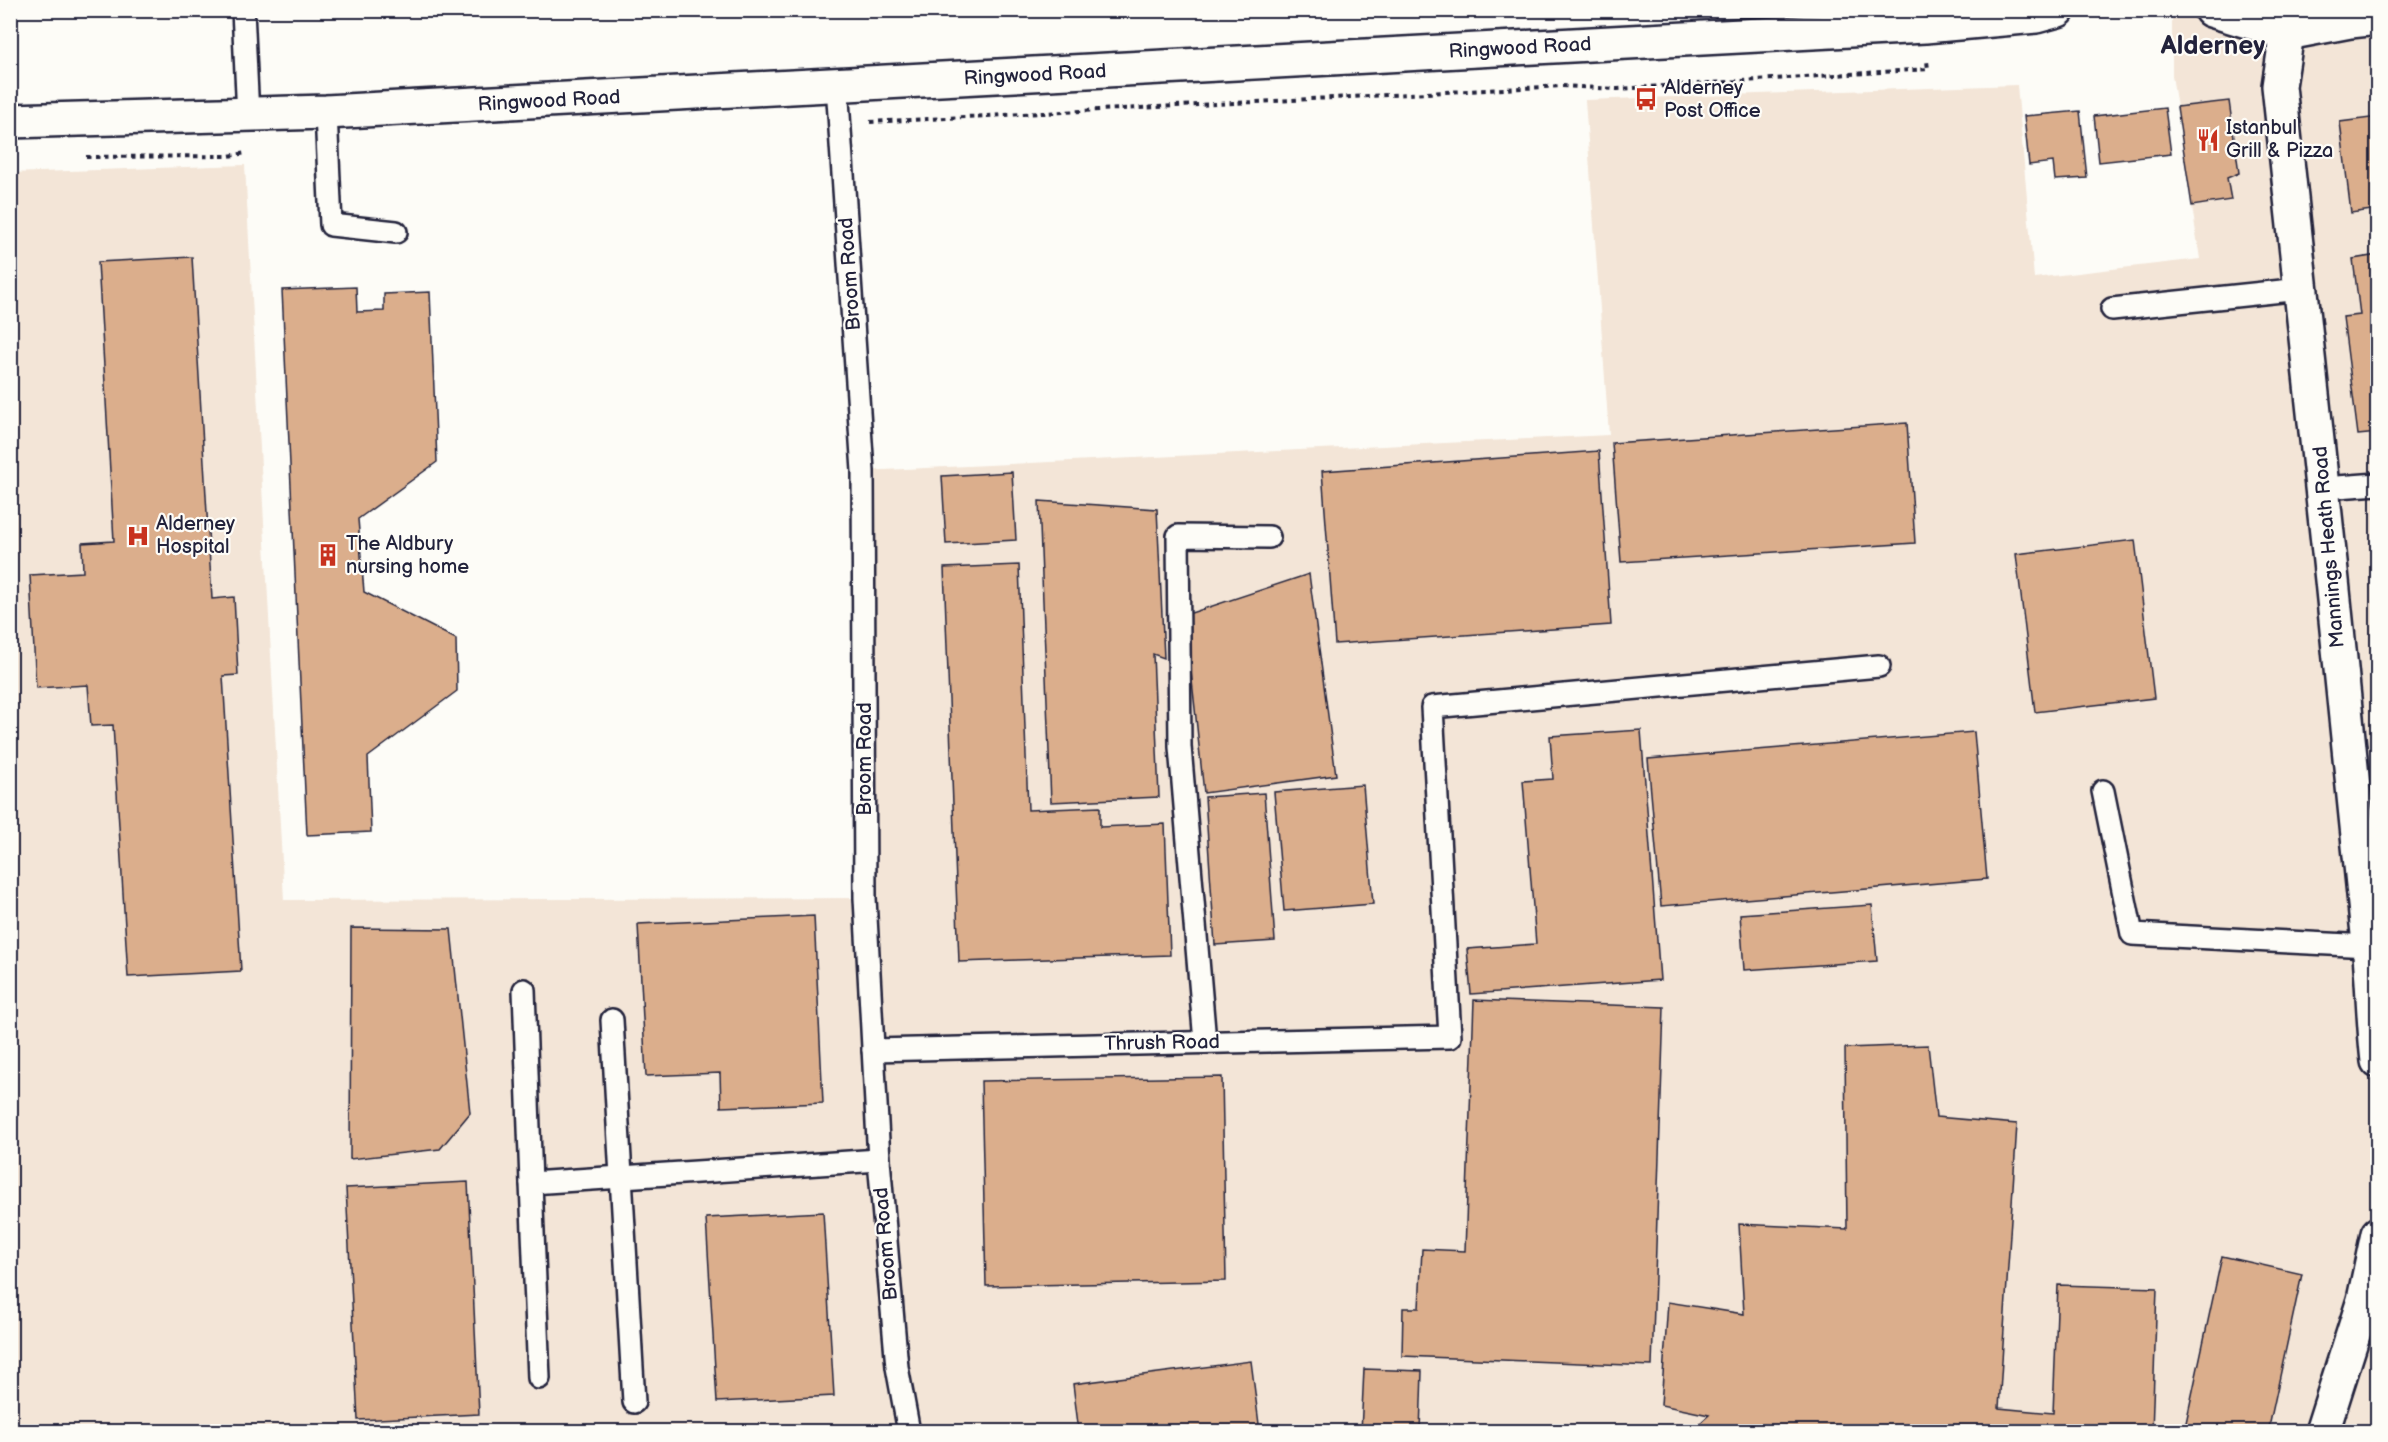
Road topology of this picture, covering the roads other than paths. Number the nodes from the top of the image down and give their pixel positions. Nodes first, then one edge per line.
1 (243, 10) edge
2 (2058, 10) edge
3 (2211, 10) edge
4 (2378, 18) edge
5 (2287, 33) junction
6 (837, 86) junction
7 (326, 112) junction
8 (248, 116) junction
9 (10, 121) edge
10 (396, 232) dead end
11 (2301, 289) junction
12 (2112, 309) dead end
13 (2378, 484) edge
14 (2324, 488) junction
15 (1269, 537) dead end
16 (1879, 666) dead end
17 (2103, 791) dead end
18 (2368, 851) edge
19 (2369, 946) junction
20 (524, 990) dead end
21 (612, 1020) dead end
22 (1205, 1042) junction
23 (873, 1050) junction
24 (2377, 1059) edge
25 (879, 1160) junction
26 (619, 1178) junction
27 (531, 1184) junction
28 (2378, 1234) edge
29 (539, 1378) dead end
30 (634, 1402) dead end
31 (909, 1431) edge
32 (2322, 1431) edge

1 - 8 lane
2 - 6 main road, Ringwood Road
3 - 5 main road
4 - 5 main road
5 - 11 main road, Mannings Heath Road
6 - 7 main road, Ringwood Road
6 - 23 lane, Broom Road
7 - 8 main road, Ringwood Road
7 - 10 lane
8 - 9 main road, Ringwood Road
11 - 12 lane
11 - 14 main road, Mannings Heath Road
13 - 14 lane
14 - 18 main road, Mannings Heath Road
15 - 22 lane
16 - 22 lane, Thrush Road
17 - 19 lane
18 - 19 main road, Mannings Heath Road
19 - 24 main road, Mannings Heath Road
20 - 27 lane
21 - 26 lane
22 - 23 lane, Thrush Road
23 - 25 lane, Broom Road
25 - 26 lane
25 - 31 lane, Broom Road
26 - 27 lane
26 - 30 lane
27 - 29 lane
28 - 32 main road

